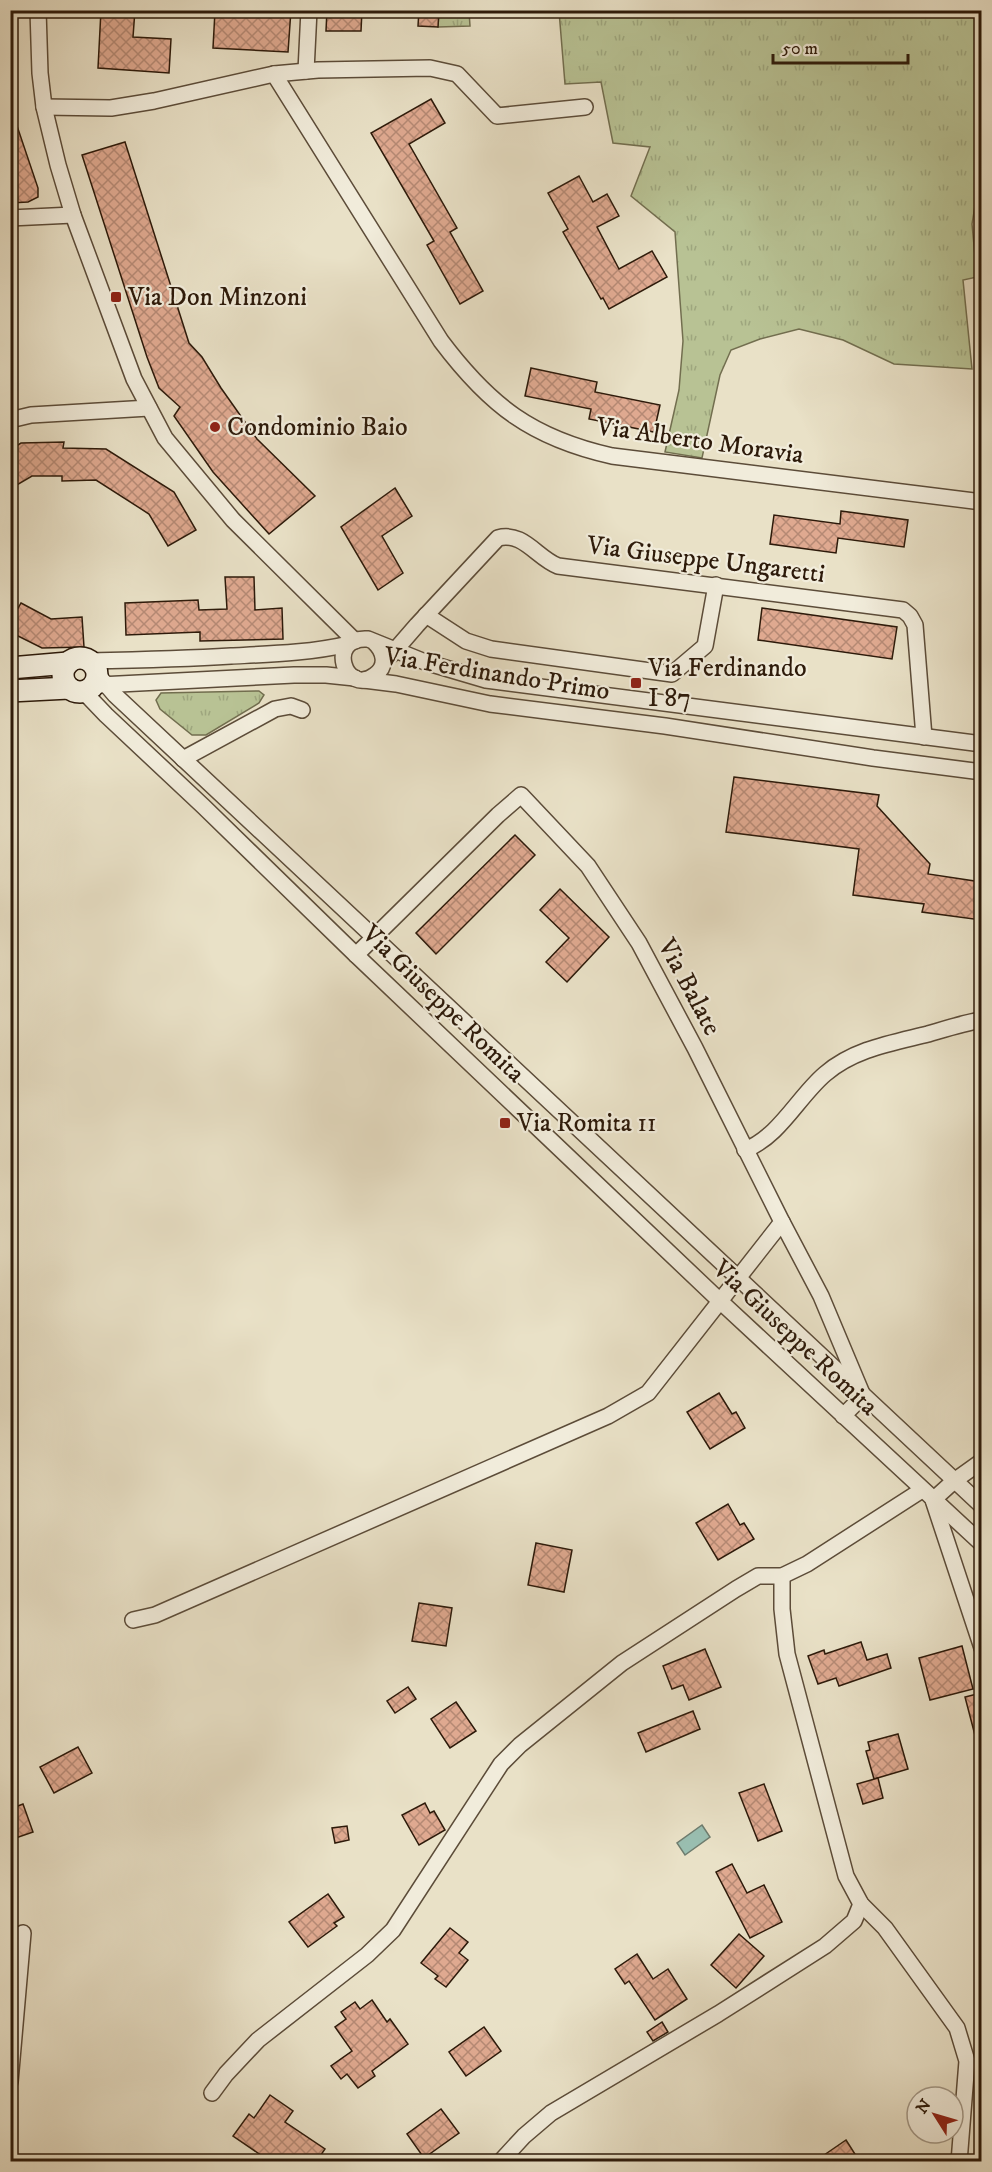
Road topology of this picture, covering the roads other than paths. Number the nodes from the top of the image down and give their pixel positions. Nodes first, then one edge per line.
1 (38, 10) edge
2 (309, 10) edge
3 (306, 71) junction
4 (274, 74) junction
5 (44, 107) junction
6 (585, 107) dead end
7 (73, 215) junction
8 (10, 218) edge
9 (149, 408) junction
10 (10, 420) edge
11 (981, 502) edge
12 (716, 585) junction
13 (421, 620) junction
14 (361, 642) junction
15 (396, 650) junction
16 (382, 666) junction
17 (10, 668) edge
18 (86, 678) junction
19 (358, 679) junction
20 (152, 681) junction
21 (10, 691) edge
22 (634, 700) junction
23 (668, 705) junction
24 (302, 710) dead end
25 (631, 722) junction
26 (665, 726) junction
27 (877, 731) junction
28 (158, 735) junction
29 (924, 737) junction
30 (946, 740) junction
31 (981, 744) edge
32 (873, 758) junction
33 (183, 759) junction
34 (943, 767) junction
35 (981, 772) edge
36 (218, 791) junction
37 (203, 806) junction
38 (374, 938) junction
39 (356, 955) junction
40 (446, 1006) junction
41 (981, 1020) edge
42 (428, 1023) junction
43 (746, 1150) junction
44 (782, 1222) junction
45 (739, 1279) junction
46 (721, 1302) junction
47 (863, 1396) junction
48 (843, 1416) junction
49 (981, 1461) edge
50 (954, 1481) junction
51 (928, 1495) junction
52 (981, 1506) edge
53 (981, 1544) edge
54 (782, 1576) junction
55 (133, 1620) dead end
56 (981, 1648) edge
57 (861, 1904) junction
58 (23, 1933) dead end
59 (10, 2082) edge
60 (212, 2093) dead end
61 (500, 2162) edge
62 (959, 2162) edge

1 - 5 street
2 - 3 street
3 - 4 street
3 - 6 street
4 - 5 street
4 - 11 street, Via Alberto Moravia
5 - 7 street
7 - 8 street
7 - 9 street
9 - 10 street
9 - 14 street
12 - 13 street, Via Giuseppe Ungaretti
12 - 13 street
12 - 29 street, Via Giuseppe Ungaretti
13 - 14 street
13 - 15 street, Via Giuseppe Ungaretti
14 - 15 street, Via Ferdinando Primo
14 - 16 street
14 - 18 street, Via Ferdinando Primo
14 - 19 street
15 - 16 street, Via Giuseppe Ungaretti
15 - 22 street, Via Ferdinando Primo
16 - 19 street
17 - 18 street, Via Ferdinando Primo
18 - 20 street, Via Ferdinando Primo
18 - 21 street, Via Ferdinando Primo
18 - 28 street, Via Giuseppe Romita
18 - 37 street, Via Giuseppe Romita
19 - 20 street, Via Ferdinando Primo
19 - 25 street, Via Ferdinando Primo
20 - 28 street
22 - 23 street, Via Ferdinando Primo
22 - 25 street
23 - 26 street
23 - 27 street, Via Ferdinando Primo
24 - 33 street
25 - 26 street, Via Ferdinando Primo
26 - 32 street, Via Ferdinando Primo
27 - 29 street, Via Ferdinando Primo
27 - 32 street
28 - 33 street, Via Giuseppe Romita
29 - 30 street, Via Ferdinando Primo
30 - 31 street, Via Ferdinando Primo
30 - 34 street
32 - 34 street, Via Ferdinando Primo
33 - 36 street, Via Giuseppe Romita
34 - 35 street, Via Ferdinando Primo
36 - 37 street
36 - 38 street, Via Giuseppe Romita
37 - 39 street, Via Giuseppe Romita
38 - 39 street
38 - 40 street, Via Giuseppe Romita
38 - 43 street, Via Balate
39 - 42 street, Via Giuseppe Romita
40 - 42 street
40 - 45 street, Via Giuseppe Romita
41 - 43 street
42 - 46 street, Via Giuseppe Romita
43 - 44 street, Via Balate
44 - 45 street
44 - 47 street, Via Balate
45 - 46 street
45 - 47 street, Via Giuseppe Romita
46 - 48 street, Via Giuseppe Romita
46 - 55 street
47 - 48 street
47 - 50 street, Via Giuseppe Romita
48 - 51 street, Via Giuseppe Romita
49 - 50 street
50 - 51 street
50 - 52 street, Via Giuseppe Romita
51 - 53 street, Via Giuseppe Romita
51 - 54 street
51 - 56 street
54 - 57 street
54 - 60 street
57 - 61 street
57 - 62 street
58 - 59 street

